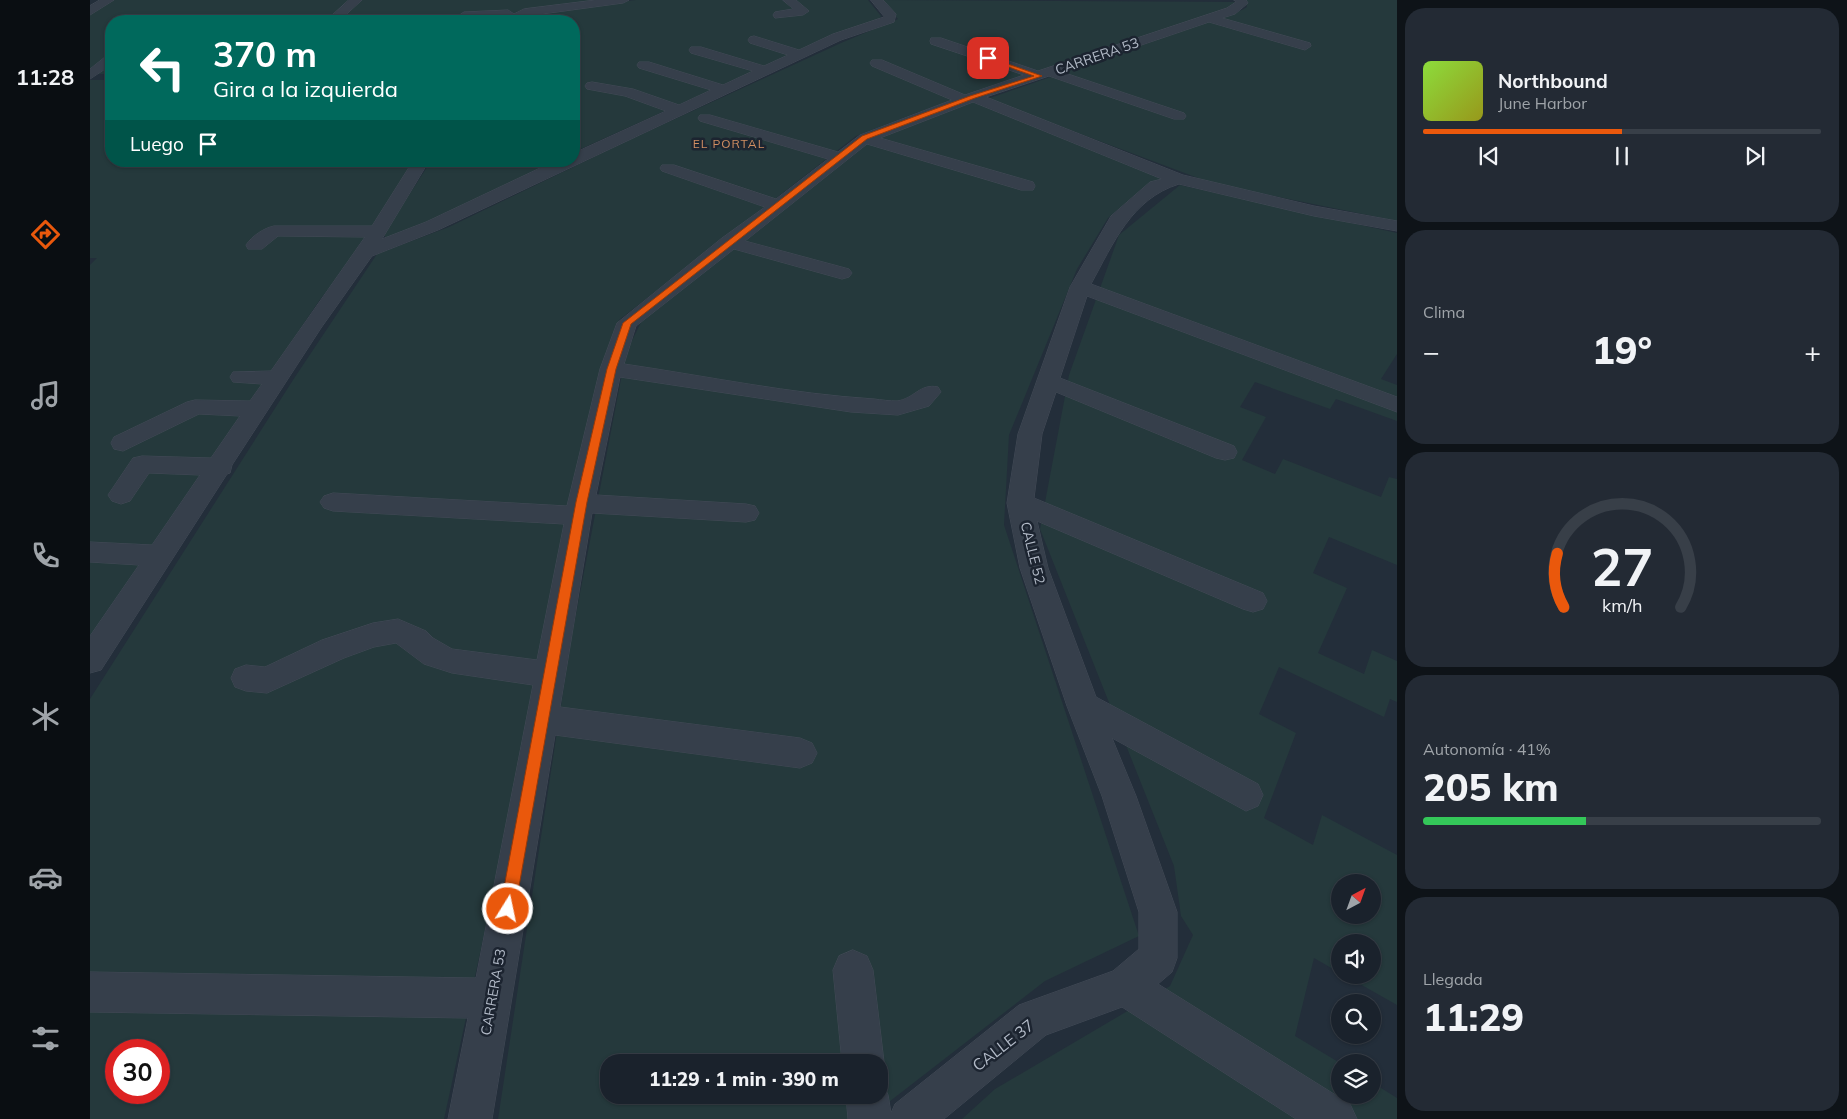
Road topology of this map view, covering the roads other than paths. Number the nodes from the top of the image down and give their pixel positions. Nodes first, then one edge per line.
1 (356, 0) edge
2 (502, 0) edge
3 (789, 0) edge
4 (877, 0) edge
5 (1240, 0) edge
6 (623, 3) edge
7 (339, 15) edge
8 (508, 15) edge
9 (518, 15) edge
10 (779, 15) dead end
11 (1208, 18) junction
12 (822, 30) dead end
13 (843, 31) junction
14 (754, 40) dead end
15 (936, 41) dead end
16 (1305, 46) dead end
17 (696, 50) dead end
18 (800, 54) junction
19 (877, 63) dead end
20 (105, 64) edge
21 (644, 65) dead end
22 (765, 70) junction
23 (1045, 74) junction
24 (90, 76) edge
25 (105, 76) edge
26 (592, 86) dead end
27 (723, 89) junction
28 (969, 98) junction
29 (679, 110) junction
30 (1179, 116) dead end
31 (705, 118) dead end
32 (864, 138) junction
33 (580, 156) edge
34 (839, 158) junction
35 (417, 167) edge
36 (556, 167) edge
37 (668, 168) dead end
38 (1178, 179) junction
39 (1027, 186) dead end
40 (777, 205) junction
41 (1397, 226) edge
42 (377, 232) junction
43 (729, 242) junction
44 (255, 245) dead end
45 (365, 252) junction
46 (842, 273) dead end
47 (1080, 287) junction
48 (611, 369) junction
49 (241, 377) dead end
50 (278, 378) junction
51 (1048, 381) junction
52 (930, 392) dead end
53 (1397, 405) edge
54 (258, 409) junction
55 (123, 443) dead end
56 (1225, 452) dead end
57 (221, 467) junction
58 (121, 496) dead end
59 (333, 502) dead end
60 (1020, 503) junction
61 (580, 509) junction
62 (746, 513) dead end
63 (90, 552) edge
64 (161, 556) junction
65 (1253, 601) dead end
66 (90, 661) edge
67 (550, 675) junction
68 (246, 678) dead end
69 (1083, 706) junction
70 (542, 719) junction
71 (800, 753) dead end
72 (1246, 795) dead end
73 (1158, 958) joint
74 (853, 970) dead end
75 (1124, 986) junction
76 (90, 992) edge
77 (492, 998) junction
78 (863, 1054) edge
79 (868, 1104) edge
80 (470, 1119) edge
81 (870, 1119) edge
82 (910, 1119) edge
83 (1335, 1119) edge

1 - 7 street
2 - 8 street
3 - 10 street
4 - 13 street
5 - 11 street, CARRERA 53
6 - 9 street
11 - 16 street
11 - 23 street, CARRERA 53
12 - 13 street
13 - 18 street
14 - 18 street
15 - 23 street
17 - 22 street
18 - 22 street
19 - 28 street
20 - 24 street
21 - 27 street
22 - 27 street
23 - 28 street, CARRERA 53
23 - 30 street
24 - 25 street
26 - 29 street
27 - 29 street
28 - 32 street, CARRERA 53
28 - 38 street
29 - 33 street
31 - 34 street
32 - 34 street, CARRERA 53
32 - 39 street
34 - 40 street, CARRERA 53
35 - 42 street
36 - 45 street
37 - 40 street
38 - 41 street
38 - 47 street, CALLE 52
40 - 43 street, CARRERA 53
42 - 44 street
42 - 45 street
43 - 46 street
43 - 48 street, CARRERA 53
45 - 50 street
47 - 51 street, CALLE 52
47 - 53 street
48 - 52 street
48 - 61 street, CARRERA 53
49 - 50 street
50 - 54 street
51 - 56 street
51 - 60 street, CALLE 52
54 - 55 street
54 - 57 street
57 - 58 street
57 - 64 street
59 - 61 street
60 - 65 street
60 - 69 street, CALLE 52
61 - 62 street
61 - 67 street, CARRERA 53
63 - 64 street
64 - 66 street
67 - 68 street
67 - 70 street, CARRERA 53
69 - 72 street
69 - 73 street, CALLE 52
70 - 71 street
70 - 77 street, CARRERA 53
73 - 75 street, CALLE 37
74 - 78 street
75 - 82 street, CALLE 37
75 - 83 street
76 - 77 street
77 - 80 street, CARRERA 53
79 - 81 street

